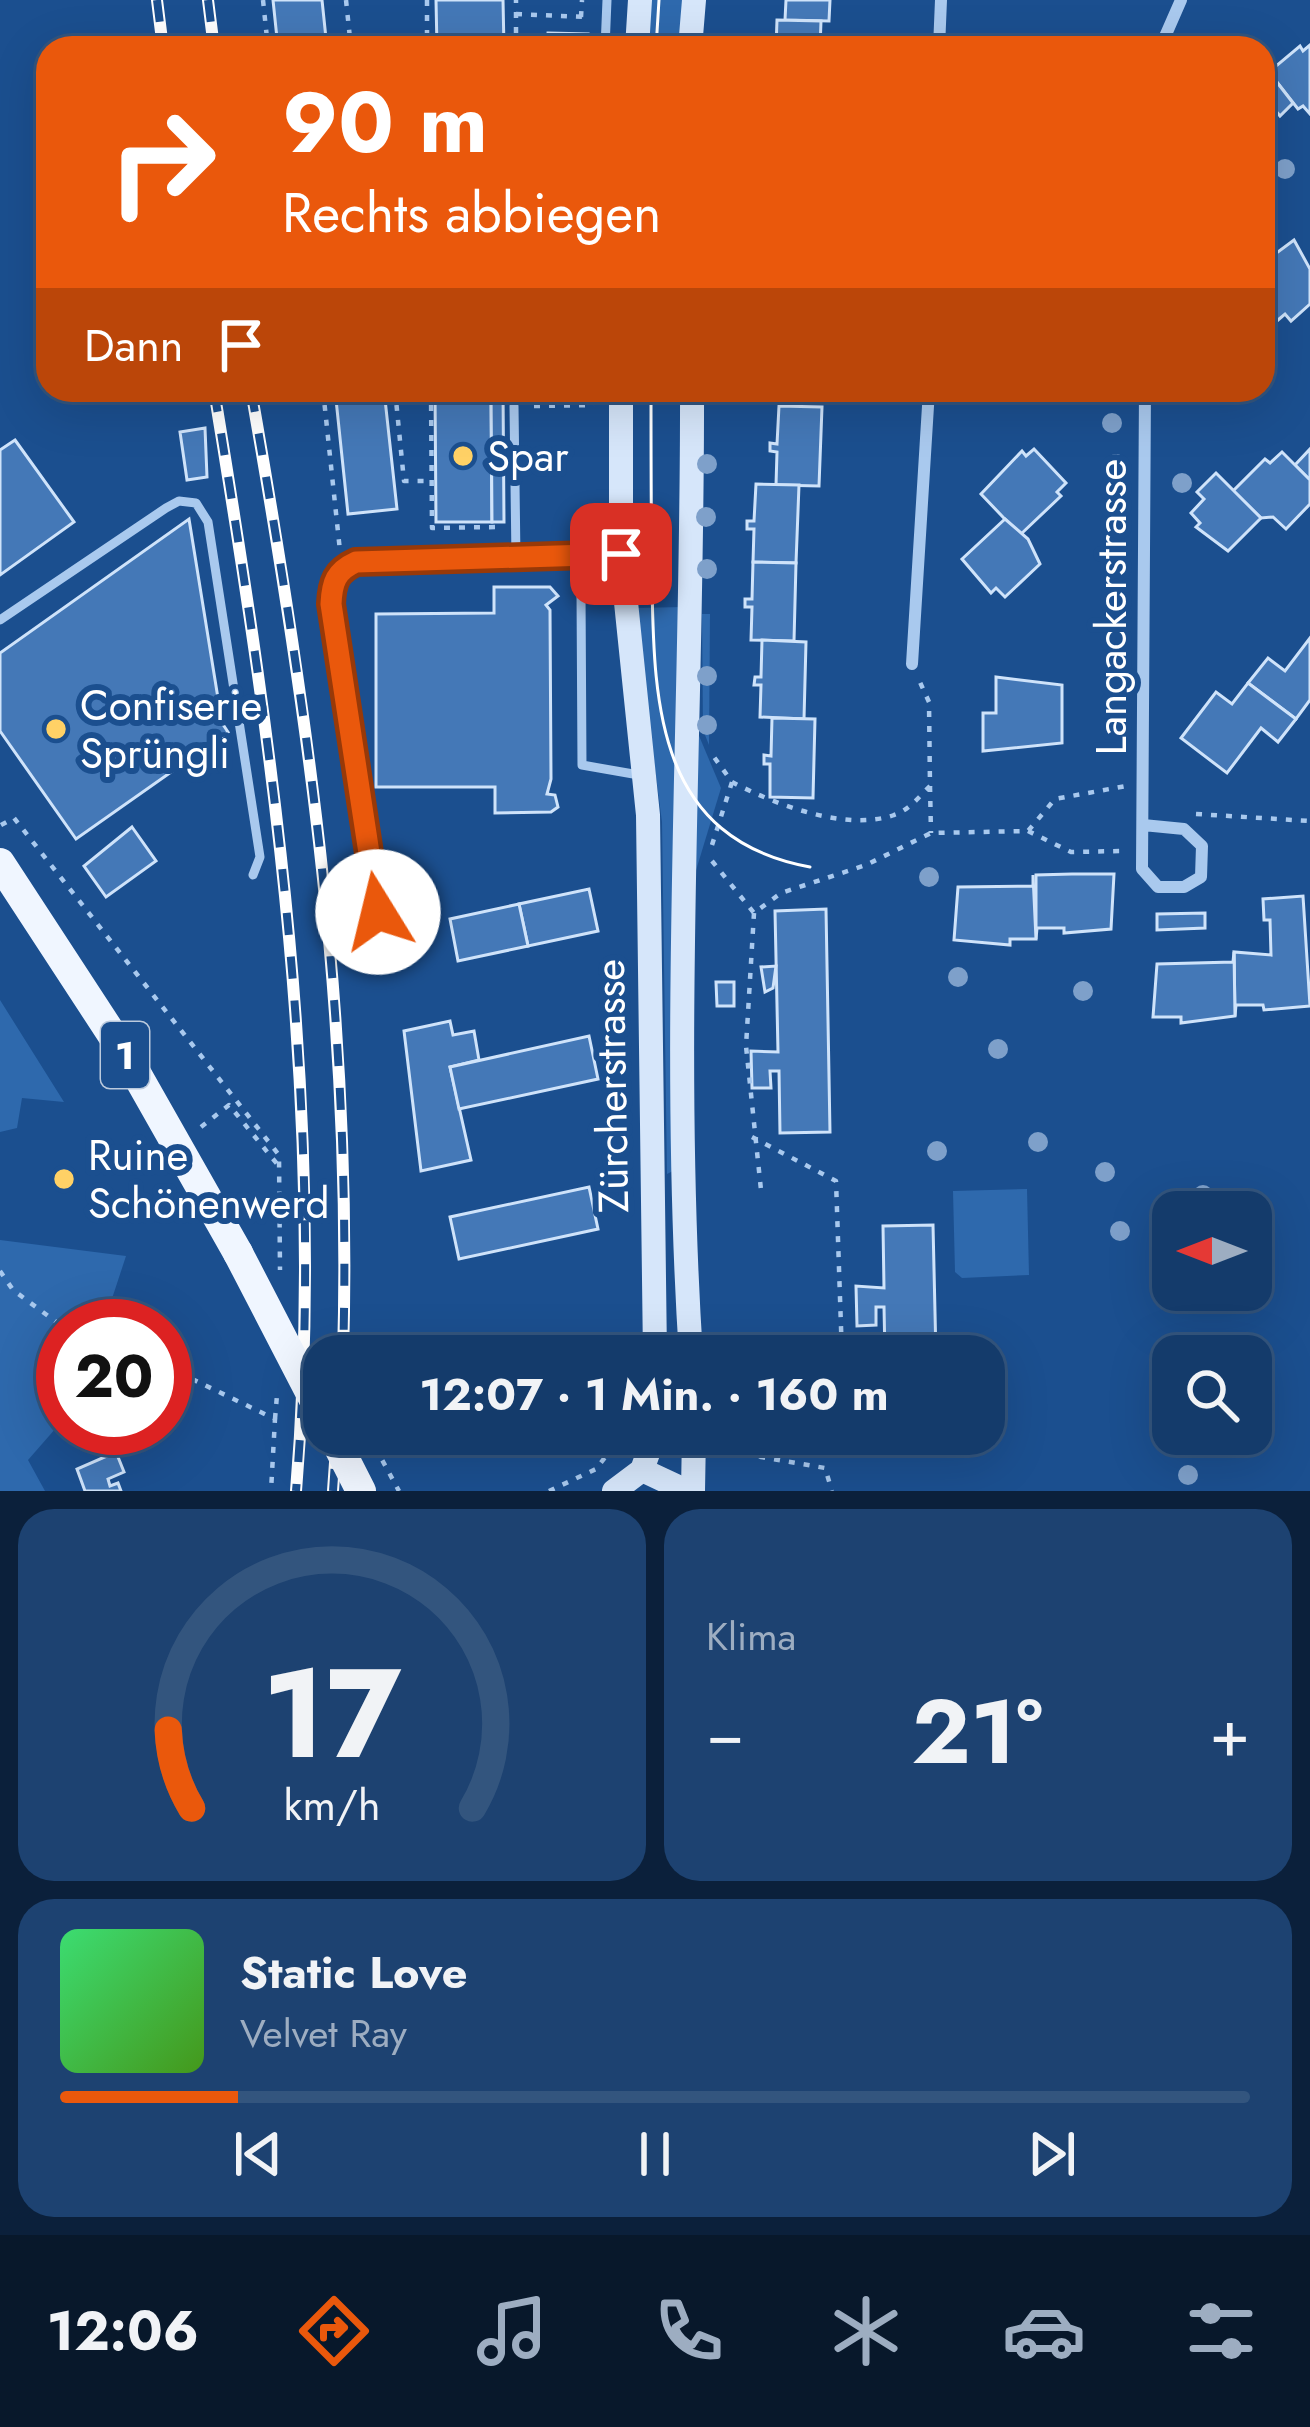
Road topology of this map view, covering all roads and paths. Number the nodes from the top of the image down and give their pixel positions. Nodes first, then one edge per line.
1 (263, 0) edge
2 (346, 0) edge
3 (427, 0) edge
4 (516, 0) edge
5 (582, 0) edge
6 (594, 0) edge
7 (607, 0) edge
8 (640, 0) edge
9 (694, 0) edge
10 (941, 0) edge
11 (1181, 0) edge
12 (516, 14) junction
13 (581, 17) junction
14 (267, 36) edge
15 (350, 36) edge
16 (427, 36) edge
17 (516, 36) edge
18 (606, 36) edge
19 (638, 36) edge
20 (691, 36) edge
21 (940, 36) edge
22 (1165, 36) edge
23 (324, 402) edge
24 (395, 402) edge
25 (431, 402) edge
26 (621, 402) edge
27 (692, 402) edge
28 (928, 402) edge
29 (1144, 402) edge
30 (594, 405) dead end
31 (514, 406) joint
32 (432, 481) junction
33 (516, 526) junction
34 (432, 528) junction
35 (432, 538) dead end
36 (621, 554) junction
37 (588, 558) junction
38 (516, 560) junction
39 (342, 568) junction
40 (0, 620) edge
41 (912, 664) joint
42 (718, 762) dead end
43 (645, 776) junction
44 (732, 782) junction
45 (930, 786) junction
46 (1144, 786) junction
47 (1143, 808) junction
48 (1310, 821) edge
49 (1, 825) edge
50 (1143, 825) junction
51 (1028, 831) junction
52 (931, 833) junction
53 (1126, 851) dead end
54 (698, 852) junction
55 (0, 863) edge
56 (254, 874) dead end
57 (703, 877) dead end
58 (378, 912) dead end
59 (754, 913) junction
60 (197, 1131) dead end
61 (752, 1137) junction
62 (282, 1170) junction
63 (760, 1190) dead end
64 (281, 1248) dead end
65 (0, 1271) edge
66 (36, 1307) edge
67 (655, 1335) edge
68 (690, 1335) edge
69 (841, 1335) edge
70 (303, 1378) edge
71 (192, 1379) edge
72 (343, 1455) edge
73 (379, 1455) edge
74 (607, 1455) edge
75 (647, 1455) edge
76 (693, 1455) edge
77 (757, 1455) edge
78 (834, 1455) edge
79 (834, 1463) dead end
80 (642, 1470) junction
81 (271, 1491) edge
82 (361, 1491) edge
83 (399, 1491) edge
84 (549, 1491) edge
85 (614, 1491) edge
86 (690, 1491) edge
87 (832, 1491) edge

1 - 14 path
2 - 15 path
3 - 16 path
4 - 12 path
5 - 13 path
6 - 13 path
7 - 18 lane
8 - 19 main road
9 - 20 main road
10 - 21 street
11 - 22 street
12 - 13 path
12 - 17 path
23 - 39 path
24 - 32 path
25 - 32 path
26 - 36 main road, Zürcherstrasse
27 - 54 main road, Zürcherstrasse
28 - 41 street
29 - 46 street, Langackerstrasse
30 - 31 path
31 - 33 lane
32 - 34 path
33 - 34 path
33 - 38 lane
34 - 35 path
36 - 37 lane
36 - 43 main road, Zürcherstrasse
37 - 38 lane
37 - 43 lane
38 - 39 lane
39 - 58 lane
40 - 56 lane
41 - 45 path
42 - 44 path
43 - 67 main road, Zürcherstrasse
44 - 45 path
44 - 54 path
45 - 52 path
46 - 47 street, Langackerstrasse
46 - 51 path
47 - 48 path
47 - 50 street, Langackerstrasse
49 - 62 path
50 - 50 street, Langackerstrasse
51 - 52 path
51 - 53 path
52 - 59 path
54 - 57 path
54 - 59 path
54 - 68 main road, Zürcherstrasse
55 - 70 main road, 1, bridge
59 - 61 path
60 - 62 path
61 - 63 path
61 - 69 path
62 - 64 path
65 - 66 path
71 - 81 path
72 - 82 main road, bridge
73 - 83 path
74 - 84 path
75 - 80 main road
76 - 86 main road
77 - 87 path
78 - 79 path
80 - 85 main road
80 - 86 main road

